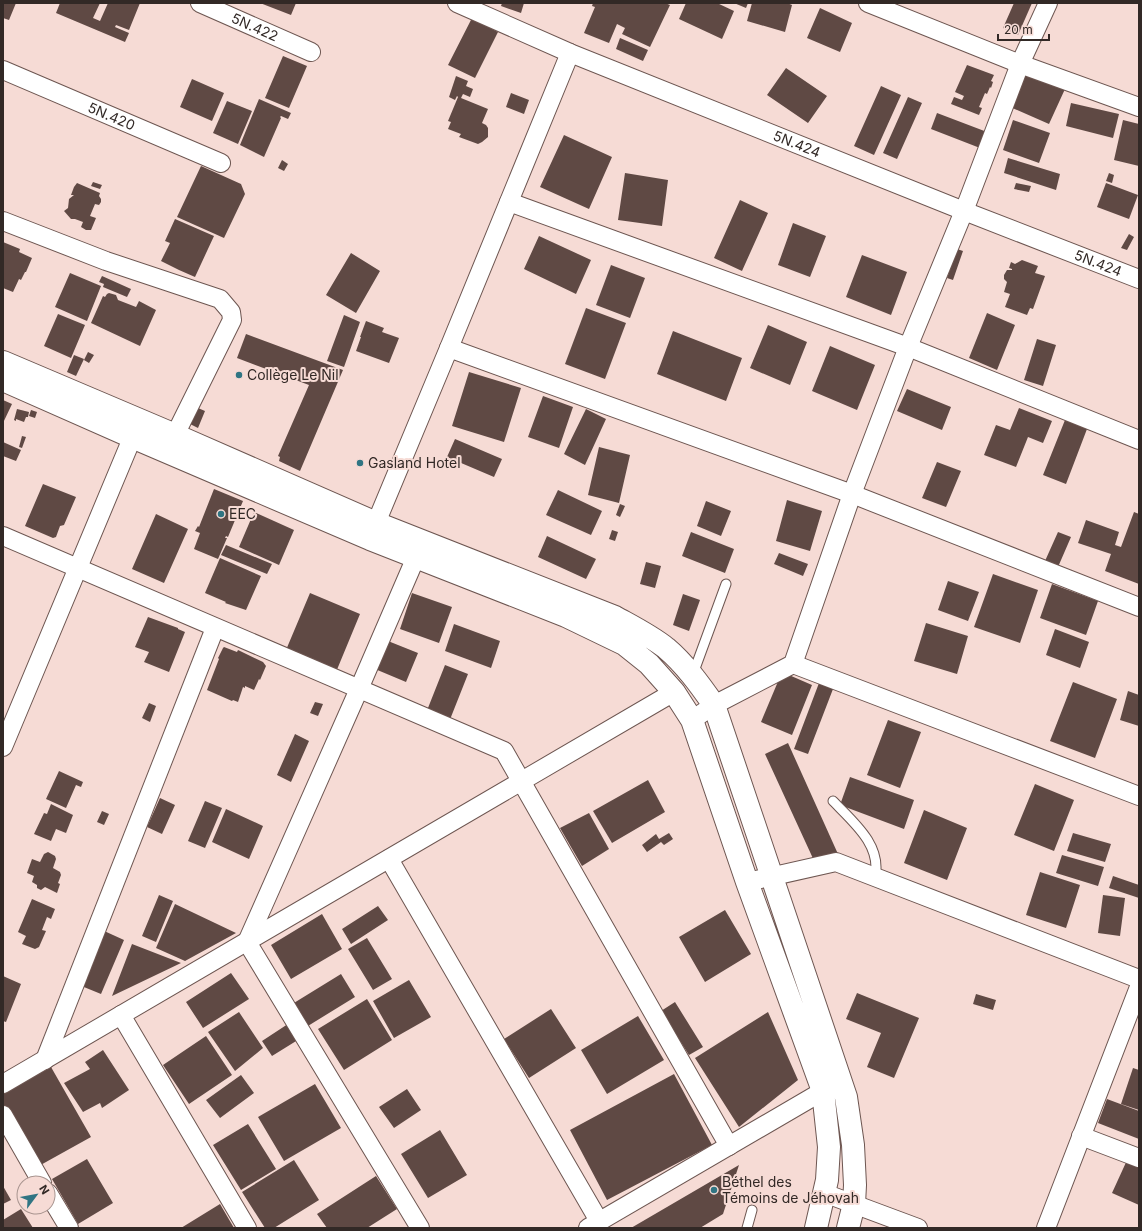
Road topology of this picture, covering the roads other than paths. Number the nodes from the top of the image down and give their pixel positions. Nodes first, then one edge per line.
1 (200, 3) edge
2 (457, 3) edge
3 (868, 3) edge
4 (1048, 3) edge
5 (311, 52) dead end
6 (570, 53) junction
7 (1020, 64) junction
8 (3, 70) edge
9 (1139, 107) edge
10 (221, 164) dead end
11 (509, 202) junction
12 (964, 212) junction
13 (3, 221) edge
14 (1139, 279) edge
15 (908, 347) junction
16 (449, 348) junction
17 (3, 362) edge
18 (3, 380) edge
19 (136, 429) junction
20 (175, 435) junction
21 (1139, 440) edge
22 (852, 494) junction
23 (376, 523) junction
24 (3, 536) edge
25 (416, 557) junction
26 (77, 568) junction
27 (726, 584) dead end
28 (1139, 607) edge
29 (216, 628) junction
30 (793, 664) junction
31 (693, 675) junction
32 (359, 689) junction
33 (674, 692) junction
34 (714, 705) junction
35 (692, 720) junction
36 (3, 747) edge
37 (521, 782) junction
38 (1139, 796) edge
39 (834, 801) dead end
40 (389, 859) junction
41 (772, 876) junction
42 (875, 877) junction
43 (747, 882) junction
44 (247, 942) junction
45 (1139, 979) edge
46 (1139, 987) edge
47 (121, 1015) junction
48 (44, 1060) junction
49 (3, 1084) edge
50 (823, 1091) junction
51 (3, 1116) edge
52 (1081, 1136) junction
53 (729, 1146) junction
54 (1139, 1158) edge
55 (37, 1175) edge
56 (824, 1193) junction
57 (854, 1204) junction
58 (56, 1207) edge
59 (752, 1210) dead end
60 (594, 1225) edge
61 (68, 1228) edge
62 (247, 1228) edge
63 (420, 1228) edge
64 (747, 1228) edge
65 (816, 1228) edge
66 (848, 1228) edge
67 (918, 1228) edge
68 (1046, 1228) edge

1 - 5 street, 5N.422
2 - 6 street, 5N.424
3 - 7 street
4 - 7 street
6 - 11 street
6 - 12 street, 5N.424
7 - 9 street
7 - 12 street
8 - 10 street, 5N.420
11 - 15 street
11 - 16 street
12 - 14 street, 5N.424
12 - 15 street
13 - 20 street
15 - 21 street
15 - 22 street
16 - 22 street
16 - 23 street
17 - 19 main road
18 - 19 main road
19 - 20 main road
19 - 25 main road
19 - 26 street
20 - 23 main road
22 - 28 street
22 - 30 street
23 - 31 main road
24 - 26 street
25 - 32 street
25 - 33 main road
26 - 29 street
26 - 36 street
27 - 31 lane
29 - 32 street
29 - 48 street
30 - 34 street
30 - 38 street
31 - 34 main road
32 - 37 street
32 - 44 street
33 - 35 main road
33 - 37 street
34 - 35 street
34 - 41 main road
35 - 43 main road
37 - 40 street
37 - 53 street
39 - 42 lane
40 - 44 street
40 - 60 street
41 - 42 street
41 - 43 street
41 - 57 main road
42 - 45 street
43 - 50 main road
44 - 47 street
44 - 63 street
46 - 52 street
47 - 48 street
47 - 62 street
48 - 49 street
50 - 53 street
50 - 56 main road
51 - 55 street
52 - 54 street
52 - 68 street
53 - 60 street
56 - 57 street
56 - 65 main road
57 - 66 main road
57 - 67 street
58 - 61 street
59 - 64 lane

